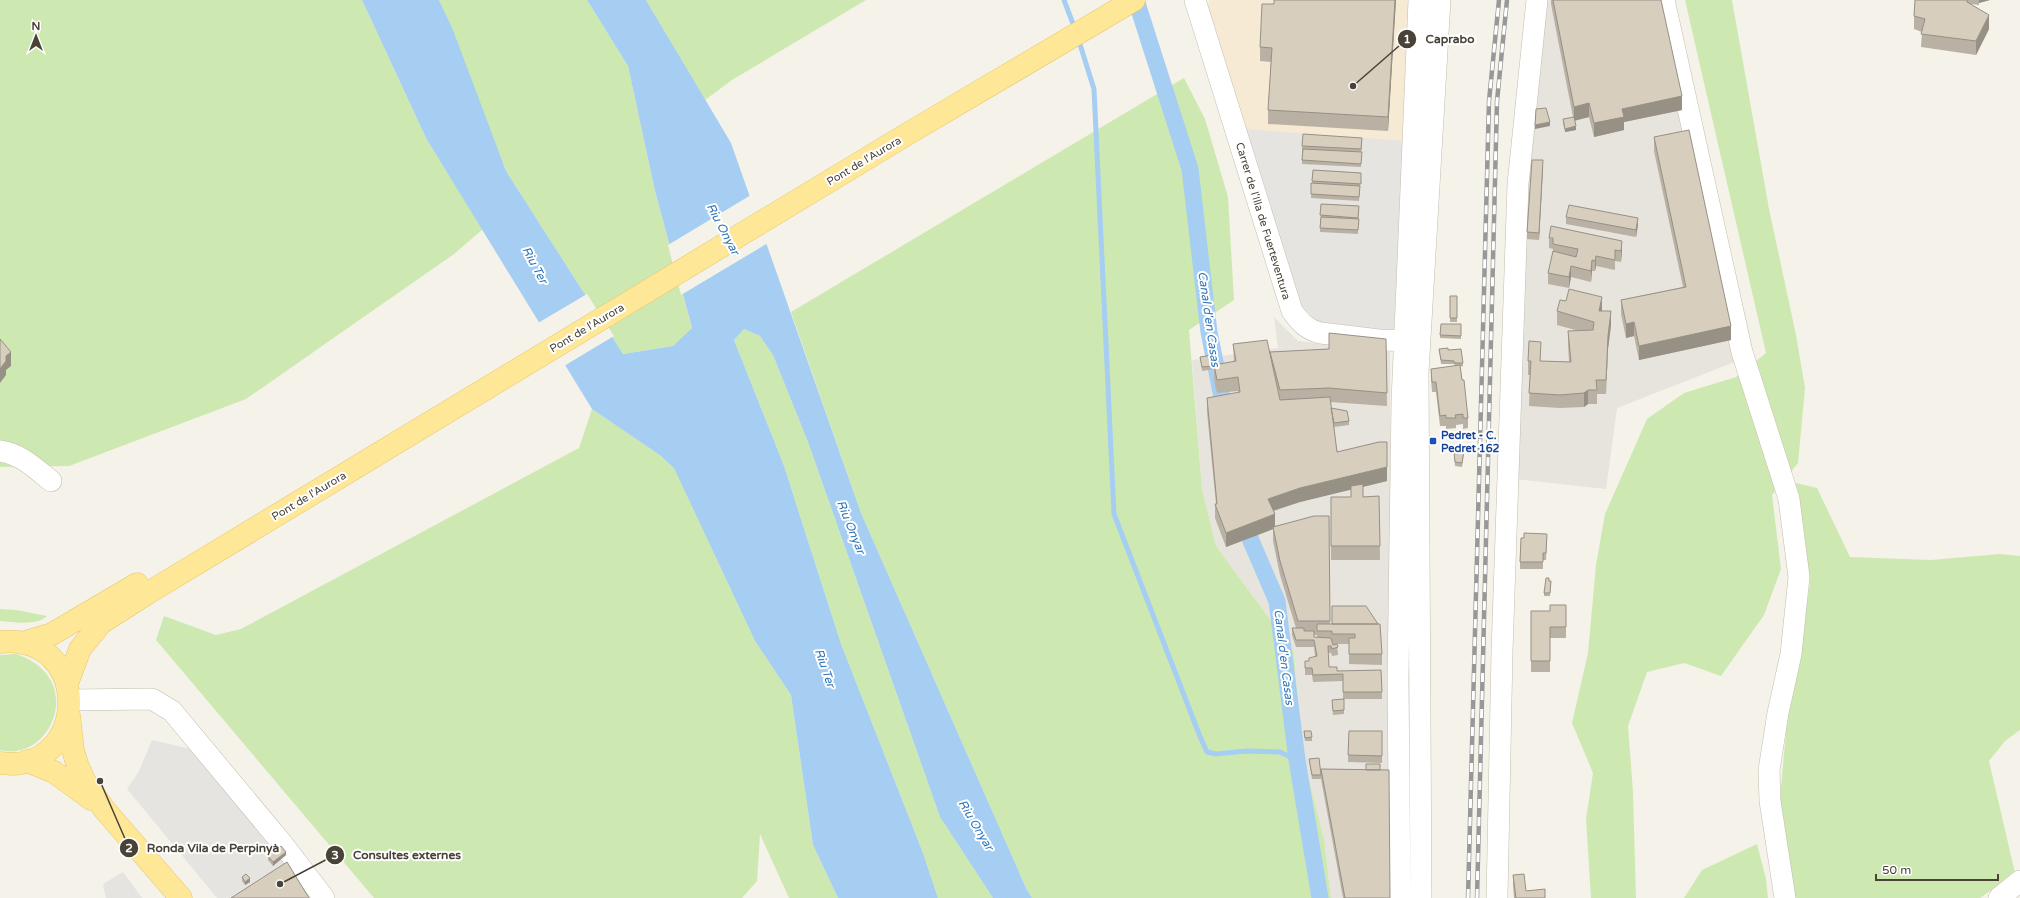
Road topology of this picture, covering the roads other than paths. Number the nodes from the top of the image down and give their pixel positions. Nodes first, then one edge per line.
1 (1108, 0) edge
2 (1134, 0) edge
3 (1195, 0) edge
4 (1419, 0) edge
5 (1440, 0) edge
6 (1537, 0) edge
7 (1664, 0) edge
8 (1412, 341) junction
9 (0, 451) edge
10 (51, 481) dead end
11 (145, 587) junction
12 (8, 641) edge
13 (69, 700) junction
14 (15, 762) edge
15 (0, 777) edge
16 (104, 809) junction
17 (2020, 881) edge
18 (181, 898) edge
19 (324, 898) edge
20 (1400, 898) edge
21 (1420, 898) edge
22 (1497, 898) edge
23 (1785, 898) edge
24 (1999, 898) edge

1 - 11 main road, Pont de l'Aurora
2 - 11 main road, Pont de l'Aurora
3 - 8 street, Carrer de l'Illa de Fuerteventura
4 - 8 street
5 - 8 street
6 - 22 street
7 - 23 street
8 - 20 street
8 - 21 street
9 - 10 street
11 - 12 main road, Pont de l'Aurora
11 - 13 main road, Pont de l'Aurora
12 - 13 main road
13 - 14 main road, Pont de l'Aurora
13 - 16 main road
13 - 19 street
14 - 15 main road, Pont de l'Aurora
14 - 16 main road
16 - 18 main road
17 - 24 street

